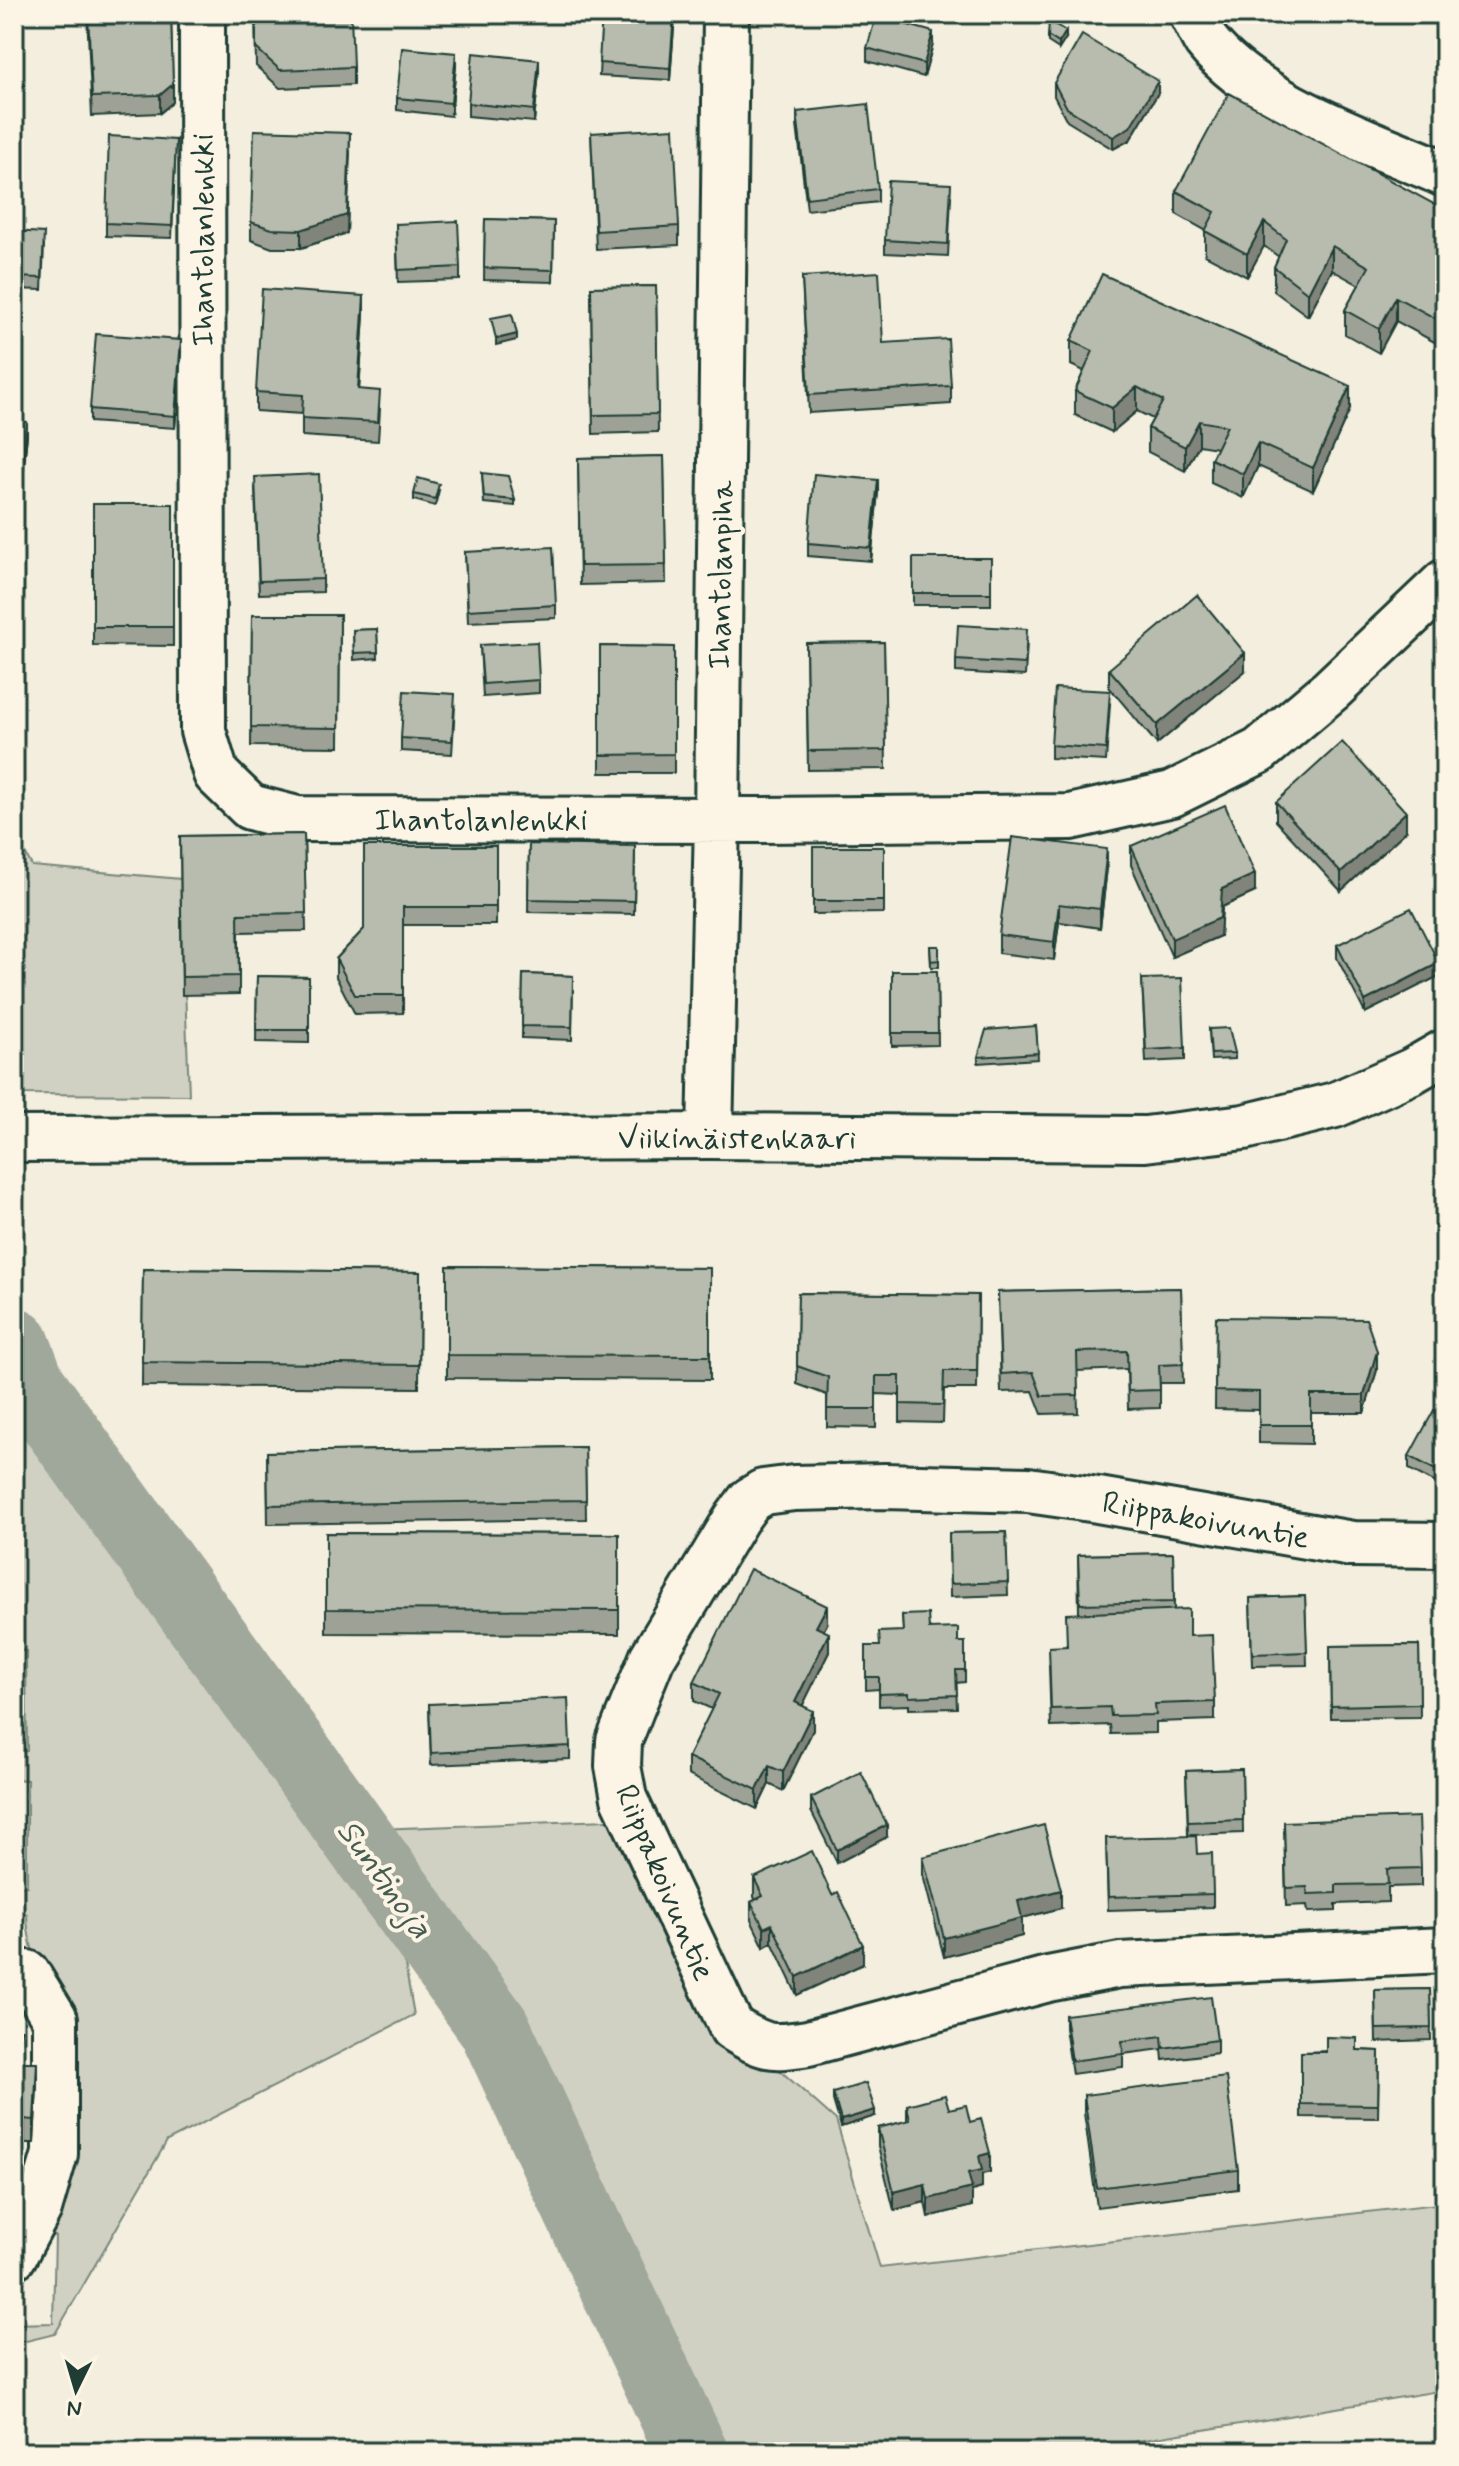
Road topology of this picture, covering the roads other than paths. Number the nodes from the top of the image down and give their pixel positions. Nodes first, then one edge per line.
1 (202, 14) edge
2 (726, 14) edge
3 (1192, 14) edge
4 (1445, 174) edge
5 (1445, 582) edge
6 (717, 820) junction
7 (1445, 1052) edge
8 (710, 1136) junction
9 (14, 1139) edge
10 (1445, 1545) edge
11 (1445, 1950) edge
12 (27, 1973) dead end
13 (14, 2256) edge

1 - 6 street, Ihantolanlenkki
2 - 6 street, Ihantolanpiha
3 - 4 street
5 - 6 street, Ihantolanlenkki
6 - 8 street, Ihantolanpiha
7 - 8 street, Viikinäistenkaari
8 - 9 street, Viikinäistenkaari
10 - 11 street, Riippakoivuntie
12 - 13 street

